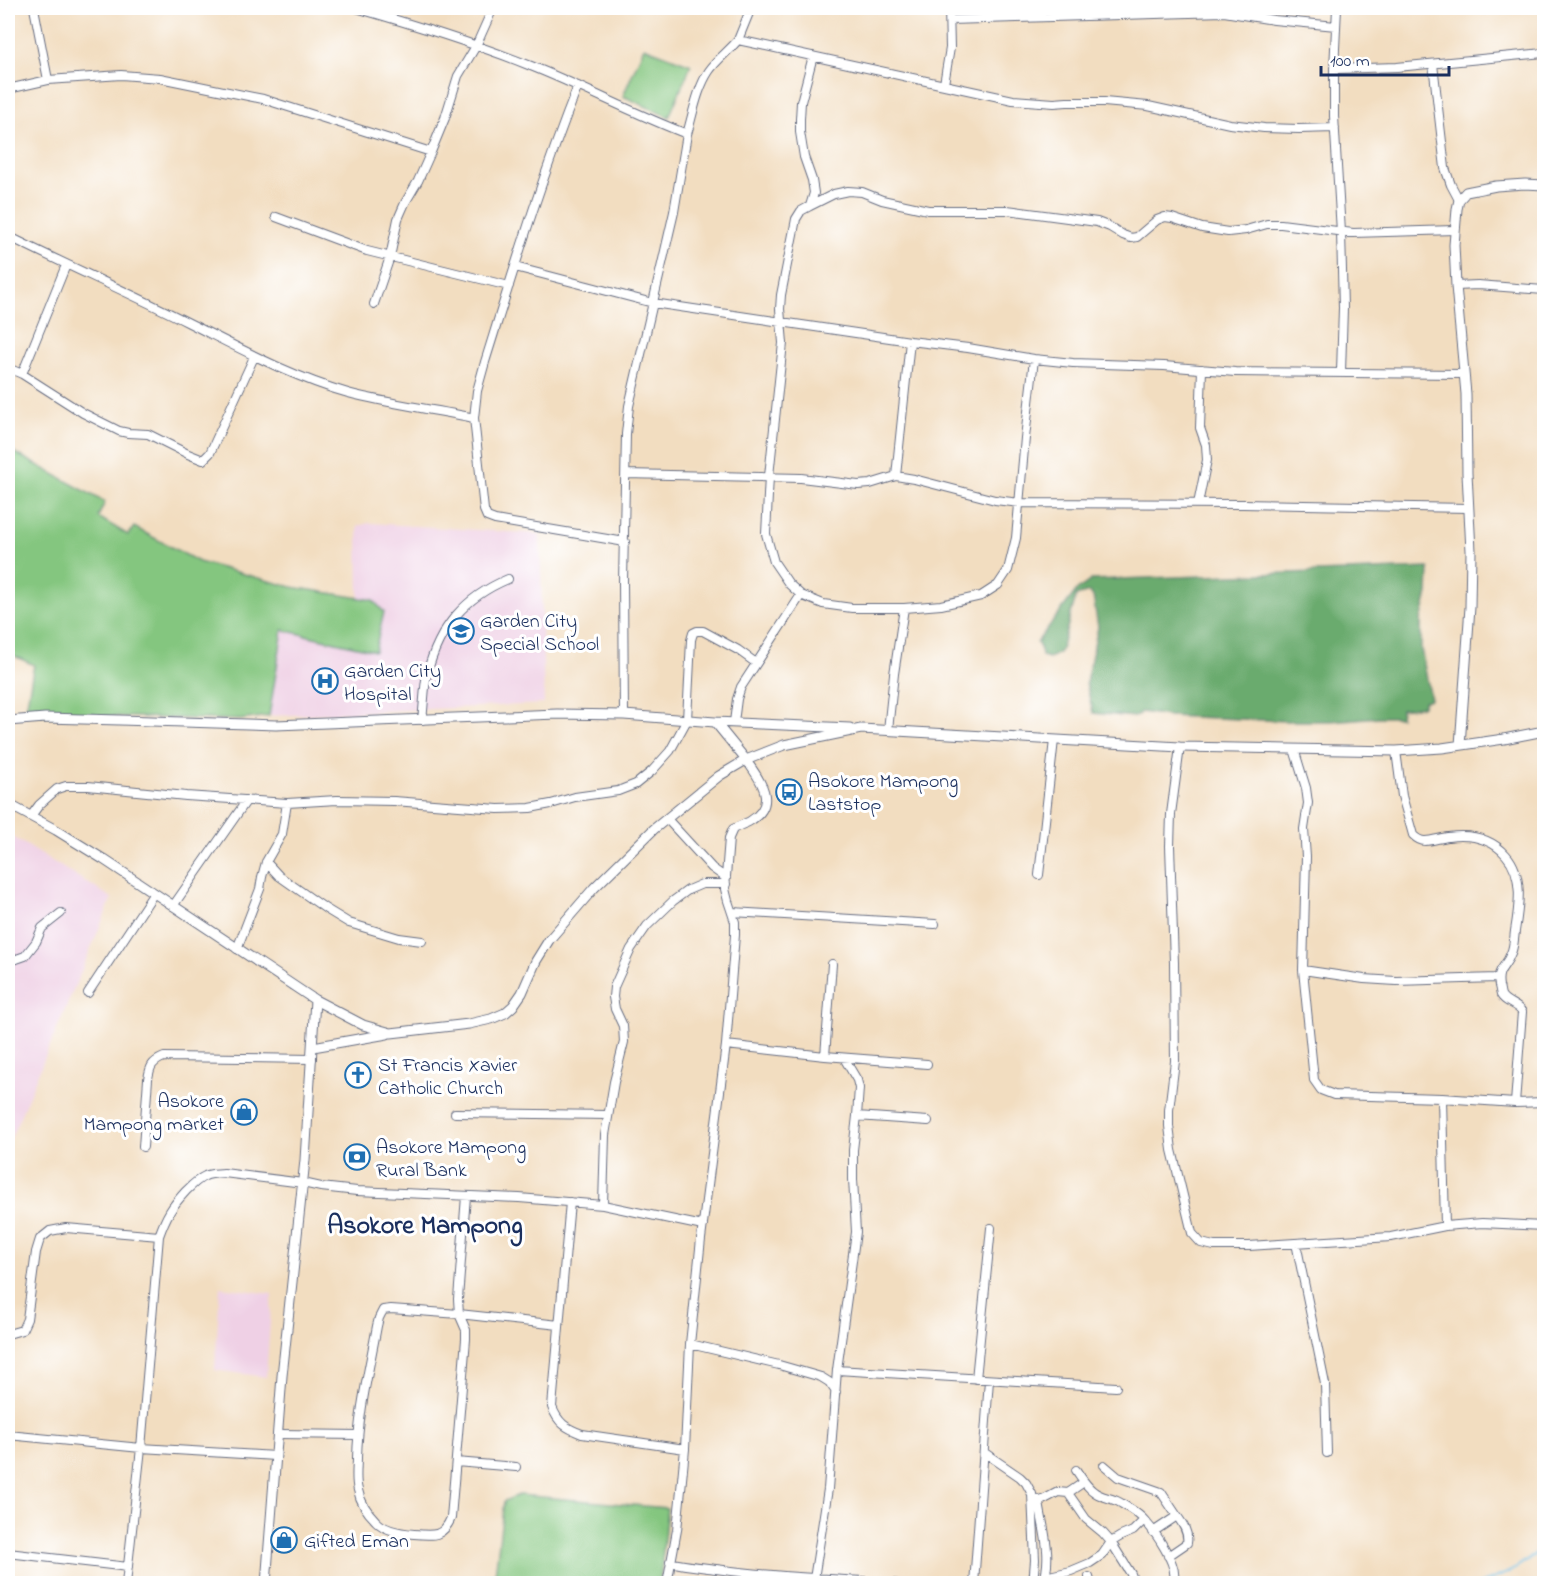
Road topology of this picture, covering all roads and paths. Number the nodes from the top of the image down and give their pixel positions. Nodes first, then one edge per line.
1 (34, 8) edge
2 (356, 8) edge
3 (493, 8) edge
4 (751, 8) edge
5 (949, 8) edge
6 (1337, 8) edge
7 (1224, 10) edge
8 (950, 20) junction
9 (1336, 26) junction
10 (738, 40) junction
11 (476, 46) junction
12 (1545, 53) edge
13 (813, 56) junction
14 (1433, 64) junction
15 (1334, 69) junction
16 (48, 80) junction
17 (944, 84) junction
18 (578, 86) junction
19 (8, 89) edge
20 (1335, 128) junction
21 (687, 134) junction
22 (431, 152) junction
23 (1545, 185) edge
24 (1459, 201) junction
25 (810, 206) junction
26 (276, 217) dead end
27 (1455, 230) junction
28 (1341, 232) junction
29 (8, 236) edge
30 (390, 257) junction
31 (66, 265) junction
32 (515, 267) junction
33 (509, 286) junction
34 (1456, 286) junction
35 (1545, 290) edge
36 (653, 303) junction
37 (374, 304) dead end
38 (783, 322) junction
39 (910, 341) junction
40 (254, 357) junction
41 (1034, 359) junction
42 (8, 368) edge
43 (1202, 369) junction
44 (1341, 372) junction
45 (21, 374) junction
46 (1464, 375) junction
47 (474, 418) junction
48 (626, 474) junction
49 (769, 476) junction
50 (896, 476) junction
51 (1020, 503) junction
52 (1198, 504) junction
53 (1468, 508) junction
54 (625, 542) junction
55 (508, 579) dead end
56 (801, 595) junction
57 (904, 608) junction
58 (756, 663) junction
59 (624, 715) junction
60 (422, 720) junction
61 (687, 720) junction
62 (8, 721) edge
63 (715, 722) junction
64 (734, 722) junction
65 (861, 729) junction
66 (888, 730) junction
67 (1545, 730) edge
68 (1054, 740) junction
69 (1460, 745) junction
70 (1180, 747) junction
71 (1294, 749) junction
72 (1396, 751) junction
73 (746, 760) junction
74 (247, 801) junction
75 (287, 803) junction
76 (9, 808) edge
77 (31, 816) junction
78 (667, 819) junction
79 (266, 862) junction
80 (1039, 875) dead end
81 (726, 881) junction
82 (154, 893) junction
83 (173, 906) junction
84 (732, 912) junction
85 (61, 913) dead end
86 (935, 924) dead end
87 (422, 941) dead end
88 (237, 949) junction
89 (8, 962) edge
90 (832, 964) dead end
91 (1303, 970) junction
92 (1497, 978) junction
93 (88, 993) dead end
94 (315, 1000) junction
95 (392, 1034) junction
96 (726, 1045) junction
97 (313, 1047) junction
98 (825, 1056) junction
99 (844, 1058) junction
100 (312, 1059) junction
101 (927, 1064) dead end
102 (1442, 1098) junction
103 (1545, 1102) edge
104 (1515, 1103) junction
105 (455, 1113) dead end
106 (608, 1115) junction
107 (857, 1116) junction
108 (928, 1121) dead end
109 (143, 1147) dead end
110 (303, 1183) junction
111 (466, 1196) junction
112 (570, 1202) junction
113 (603, 1205) junction
114 (703, 1226) junction
115 (1445, 1226) junction
116 (1545, 1226) edge
117 (991, 1228) dead end
118 (159, 1236) junction
119 (1296, 1244) junction
120 (459, 1314) junction
121 (559, 1326) junction
122 (8, 1334) edge
123 (690, 1344) junction
124 (837, 1370) junction
125 (976, 1379) junction
126 (989, 1380) junction
127 (1116, 1387) dead end
128 (836, 1392) junction
129 (279, 1434) junction
130 (8, 1435) edge
131 (358, 1436) junction
132 (141, 1448) junction
133 (685, 1449) junction
134 (985, 1453) junction
135 (1328, 1453) dead end
136 (275, 1456) junction
137 (456, 1462) junction
138 (1104, 1465) dead end
139 (516, 1467) dead end
140 (1076, 1470) dead end
141 (1084, 1482) junction
142 (1068, 1493) junction
143 (1032, 1494) junction
144 (1039, 1502) junction
145 (1177, 1516) junction
146 (1144, 1520) junction
147 (1038, 1525) junction
148 (1153, 1532) junction
149 (1111, 1542) junction
150 (8, 1553) edge
151 (1168, 1556) junction
152 (670, 1562) junction
153 (128, 1566) junction
154 (814, 1579) junction
155 (1044, 1580) edge
156 (126, 1584) edge
157 (266, 1584) edge
158 (667, 1584) edge
159 (899, 1584) edge
160 (974, 1584) edge
161 (1033, 1584) edge
162 (1134, 1584) edge
163 (1169, 1584) edge

1 - 16 street
2 - 11 street
3 - 11 street
4 - 10 street
5 - 8 street
6 - 9 street
7 - 8 street
7 - 9 street
8 - 17 street
9 - 15 street
10 - 13 street
10 - 21 street
11 - 18 street
11 - 22 street
12 - 14 street
13 - 17 street
13 - 25 street
14 - 15 street
14 - 24 street
15 - 20 street
16 - 19 street
16 - 22 street
17 - 20 street
18 - 21 street
18 - 32 street
20 - 28 street
21 - 36 street
22 - 30 street
23 - 24 street
24 - 27 street
25 - 28 street
25 - 38 street
26 - 30 street
27 - 28 street
27 - 34 street
28 - 44 street
29 - 31 street
30 - 33 street
30 - 37 street
31 - 40 street
31 - 45 street
32 - 33 street
32 - 36 street
33 - 47 street
34 - 35 street
34 - 46 street
36 - 38 street
36 - 48 street
38 - 39 street
38 - 49 street
39 - 41 street
39 - 50 street
40 - 45 street
40 - 47 street
41 - 43 street
41 - 51 street
42 - 45 street
43 - 44 street
43 - 52 street
44 - 46 street
46 - 53 street
47 - 54 street
48 - 49 street
48 - 54 street
49 - 50 street
49 - 56 street
50 - 51 street
51 - 52 street
51 - 57 street
52 - 53 street
53 - 69 street
54 - 59 street
55 - 60 street
56 - 57 street
56 - 58 street
57 - 66 street
58 - 61 street
58 - 64 street
59 - 60 street
59 - 61 street
60 - 62 street
61 - 63 street
61 - 75 street
63 - 64 street
63 - 73 street
64 - 65 street
65 - 66 street
65 - 73 street
66 - 68 street
67 - 69 street
68 - 70 street
68 - 80 street
69 - 72 street
70 - 71 street
70 - 119 street
71 - 72 street
71 - 91 street
72 - 92 street
73 - 78 street
73 - 81 street
74 - 75 street
74 - 77 street
74 - 83 street
75 - 79 street
76 - 77 street
77 - 82 street
78 - 81 street
78 - 95 street
79 - 87 street
79 - 88 street
81 - 84 street
81 - 106 street
82 - 83 street
82 - 93 street
83 - 88 street
84 - 86 street
84 - 96 street
85 - 89 street
88 - 94 street
90 - 98 street
91 - 92 street
91 - 102 street
92 - 104 street
94 - 95 street
94 - 97 street
95 - 97 street
96 - 98 street
96 - 114 street
97 - 100 street
98 - 99 street
99 - 101 street
99 - 107 street
100 - 109 street
100 - 110 street
102 - 104 street
102 - 115 street
103 - 104 street
105 - 106 street
106 - 113 street
107 - 108 street
107 - 124 street
110 - 111 street
110 - 118 street
110 - 129 street
111 - 112 street
111 - 120 street
112 - 113 street
112 - 121 street
113 - 114 street
114 - 123 street
115 - 116 street
115 - 119 street
117 - 125 street
118 - 122 street
118 - 132 street
119 - 135 street
120 - 121 street
120 - 131 street
120 - 137 street
121 - 133 street
123 - 128 street
123 - 133 street
124 - 125 street
124 - 128 street
125 - 126 street
126 - 127 street
126 - 134 street
128 - 154 street
129 - 131 street
129 - 136 street
130 - 132 street
131 - 137 street
132 - 136 street
132 - 153 street
133 - 152 street
134 - 143 street
134 - 160 street
136 - 157 street
137 - 139 street
138 - 145 street
140 - 141 street
141 - 142 street
141 - 146 street
142 - 144 street
142 - 149 street
143 - 144 street
143 - 147 street
144 - 147 street
145 - 148 street
145 - 151 street
146 - 148 street
146 - 149 street
147 - 155 street
147 - 161 street
148 - 151 street
149 - 155 street
149 - 162 street
150 - 153 street
151 - 163 street
152 - 154 street
152 - 158 street
153 - 156 street
154 - 159 street

